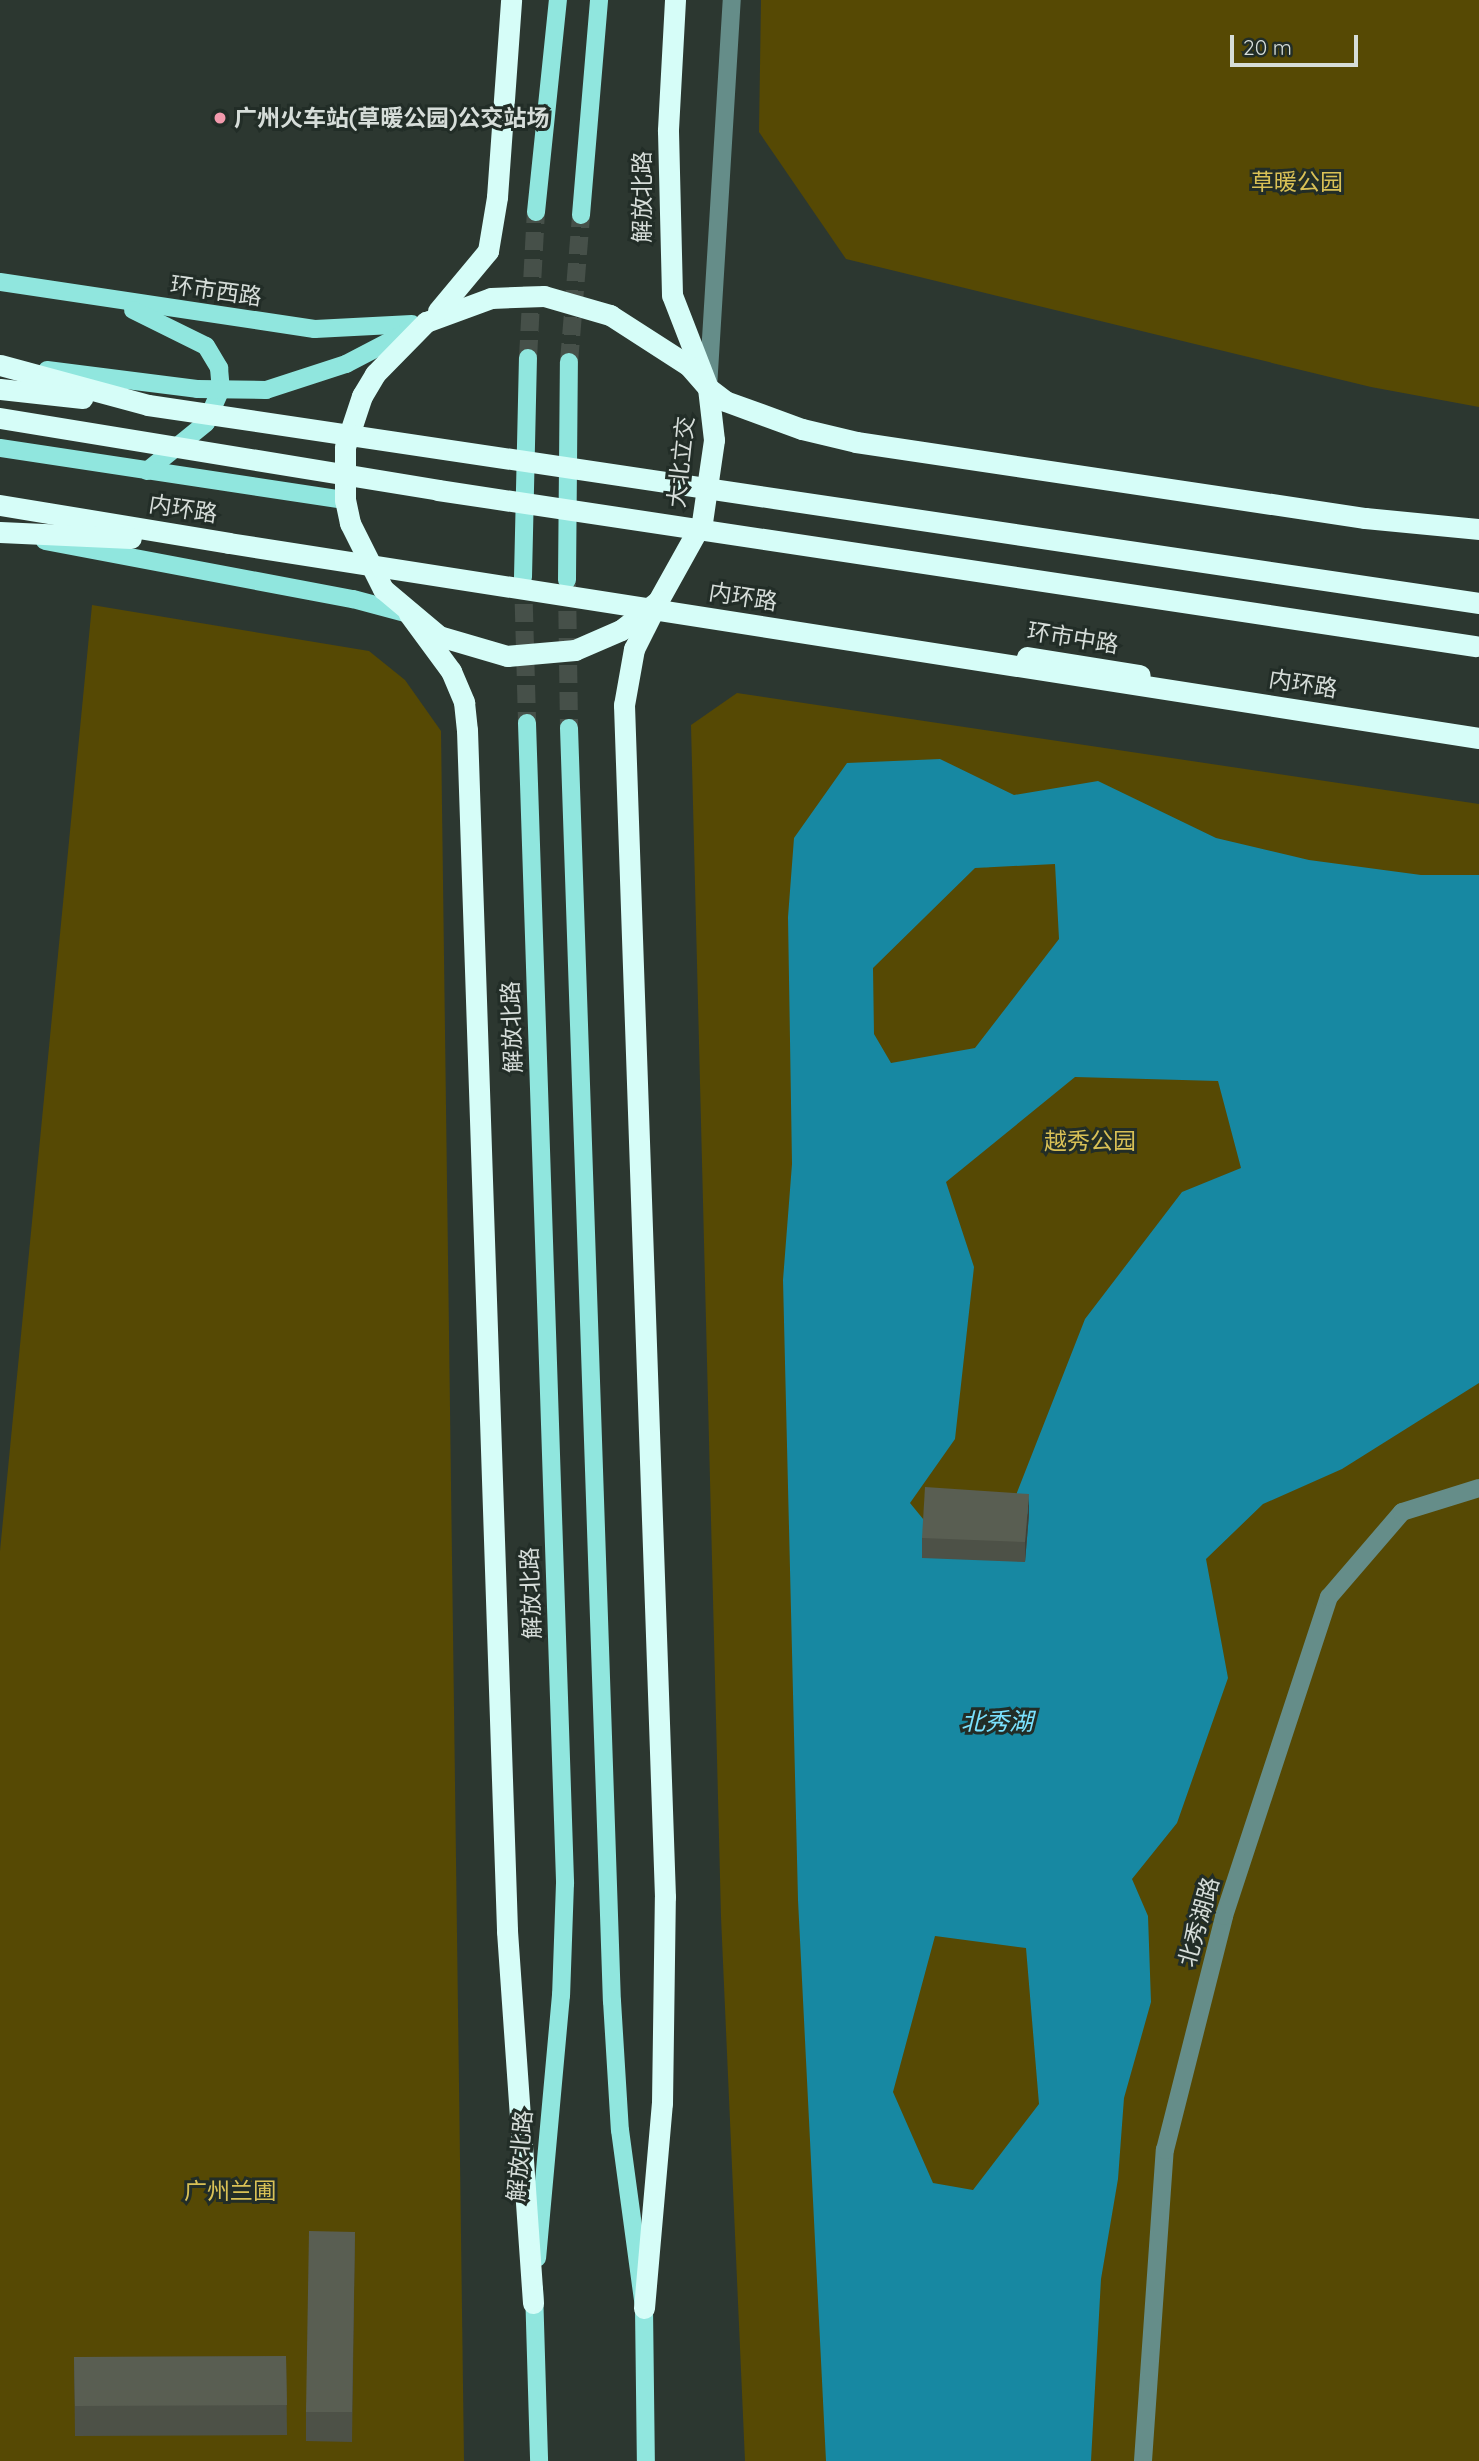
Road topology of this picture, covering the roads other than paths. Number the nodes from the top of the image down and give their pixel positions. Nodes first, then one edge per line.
1 (511, 0) edge
2 (558, 0) edge
3 (599, 0) edge
4 (675, 0) edge
5 (732, 0) edge
6 (536, 212) tunnel mouth
7 (581, 215) tunnel mouth
8 (0, 282) edge
9 (109, 299) junction
10 (426, 322) junction
11 (528, 358) tunnel mouth
12 (569, 362) tunnel mouth
13 (0, 364) edge
14 (708, 388) junction
15 (0, 389) edge
16 (220, 389) junction
17 (148, 405) junction
18 (0, 418) edge
19 (0, 448) edge
20 (147, 471) junction
21 (345, 500) junction
22 (0, 505) edge
23 (1365, 518) junction
24 (1479, 529) edge
25 (0, 533) edge
26 (1479, 538) edge
27 (229, 543) junction
28 (523, 577) tunnel mouth
29 (567, 580) tunnel mouth
30 (658, 601) junction
31 (1479, 603) edge
32 (409, 614) junction
33 (1477, 646) edge
34 (527, 723) tunnel mouth
35 (569, 728) tunnel mouth
36 (1479, 730) edge
37 (1479, 738) edge
38 (1479, 1488) edge
39 (533, 2303) junction
40 (644, 2308) junction
41 (539, 2461) edge
42 (646, 2461) edge
43 (1143, 2461) edge

1 - 10 highway
2 - 6 main road
3 - 7 main road
4 - 14 highway, 解放北路
5 - 14 street
8 - 9 main road, 环市西路
9 - 10 main road, 环市西路
9 - 16 main road
10 - 14 highway, 大北立交
10 - 16 main road
10 - 21 highway, 大北立交
11 - 28 main road
12 - 29 main road
13 - 16 main road
13 - 17 highway
14 - 23 highway
14 - 30 highway, 大北立交
15 - 17 highway
16 - 20 main road
17 - 31 highway, bridge
18 - 33 highway, bridge
19 - 20 main road
20 - 21 main road
21 - 32 highway, 大北立交
22 - 27 highway, 内环路
23 - 24 highway
23 - 26 highway
25 - 27 highway
25 - 32 main road
27 - 37 highway, 内环路, bridge
30 - 32 highway, 大北立交
30 - 36 highway, 环市中路
30 - 40 highway
32 - 39 highway
34 - 39 main road, 解放北路
35 - 40 main road
38 - 43 street, 北秀湖路
39 - 41 main road, 解放北路
40 - 42 main road

